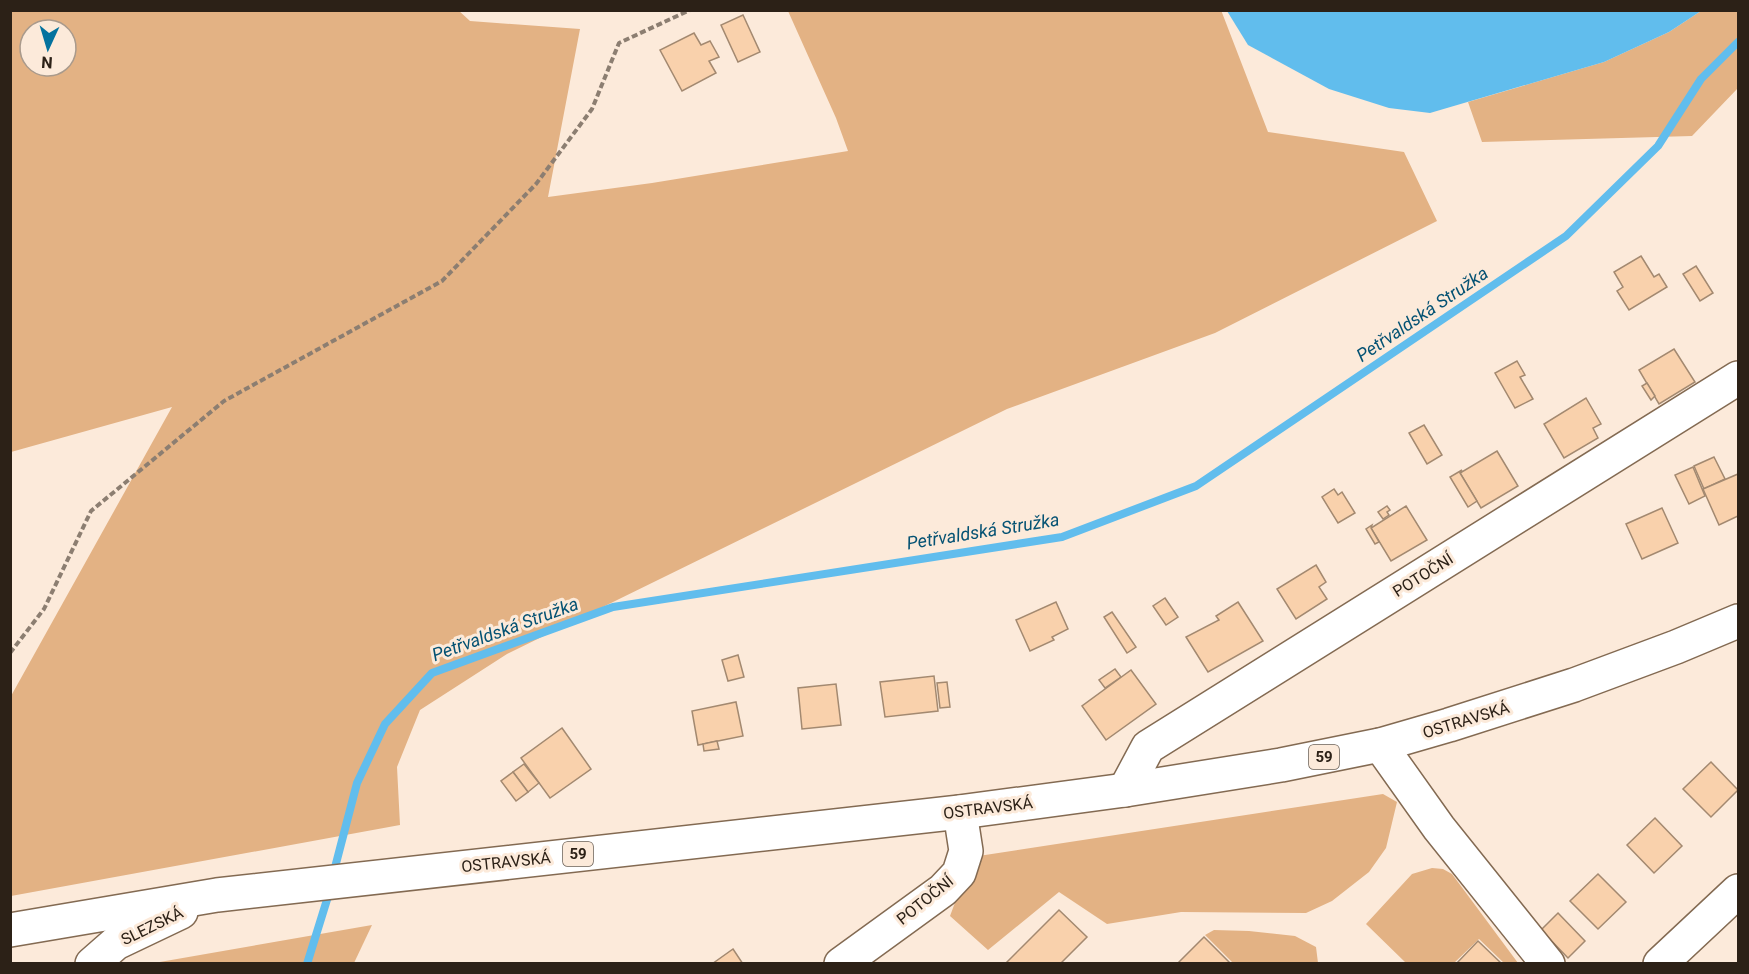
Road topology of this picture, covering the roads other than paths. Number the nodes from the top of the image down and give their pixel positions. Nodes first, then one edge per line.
1 (1738, 378) edge
2 (1738, 621) edge
3 (1380, 745) junction
4 (1125, 790) junction
5 (960, 812) junction
6 (1738, 891) edge
7 (217, 895) junction
8 (10, 930) edge
9 (92, 963) edge
10 (841, 963) edge
11 (1548, 963) edge
12 (1660, 963) edge

1 - 4 main road, POTOČNÍ
2 - 3 main road, OSTRAVSKÁ / 59
3 - 4 main road, OSTRAVSKÁ / 59
3 - 11 main road
4 - 5 main road, OSTRAVSKÁ / 59
5 - 7 main road, OSTRAVSKÁ / 59
5 - 10 main road, POTOČNÍ
6 - 12 main road
7 - 8 main road, 59
7 - 9 main road, SLEZSKÁ

